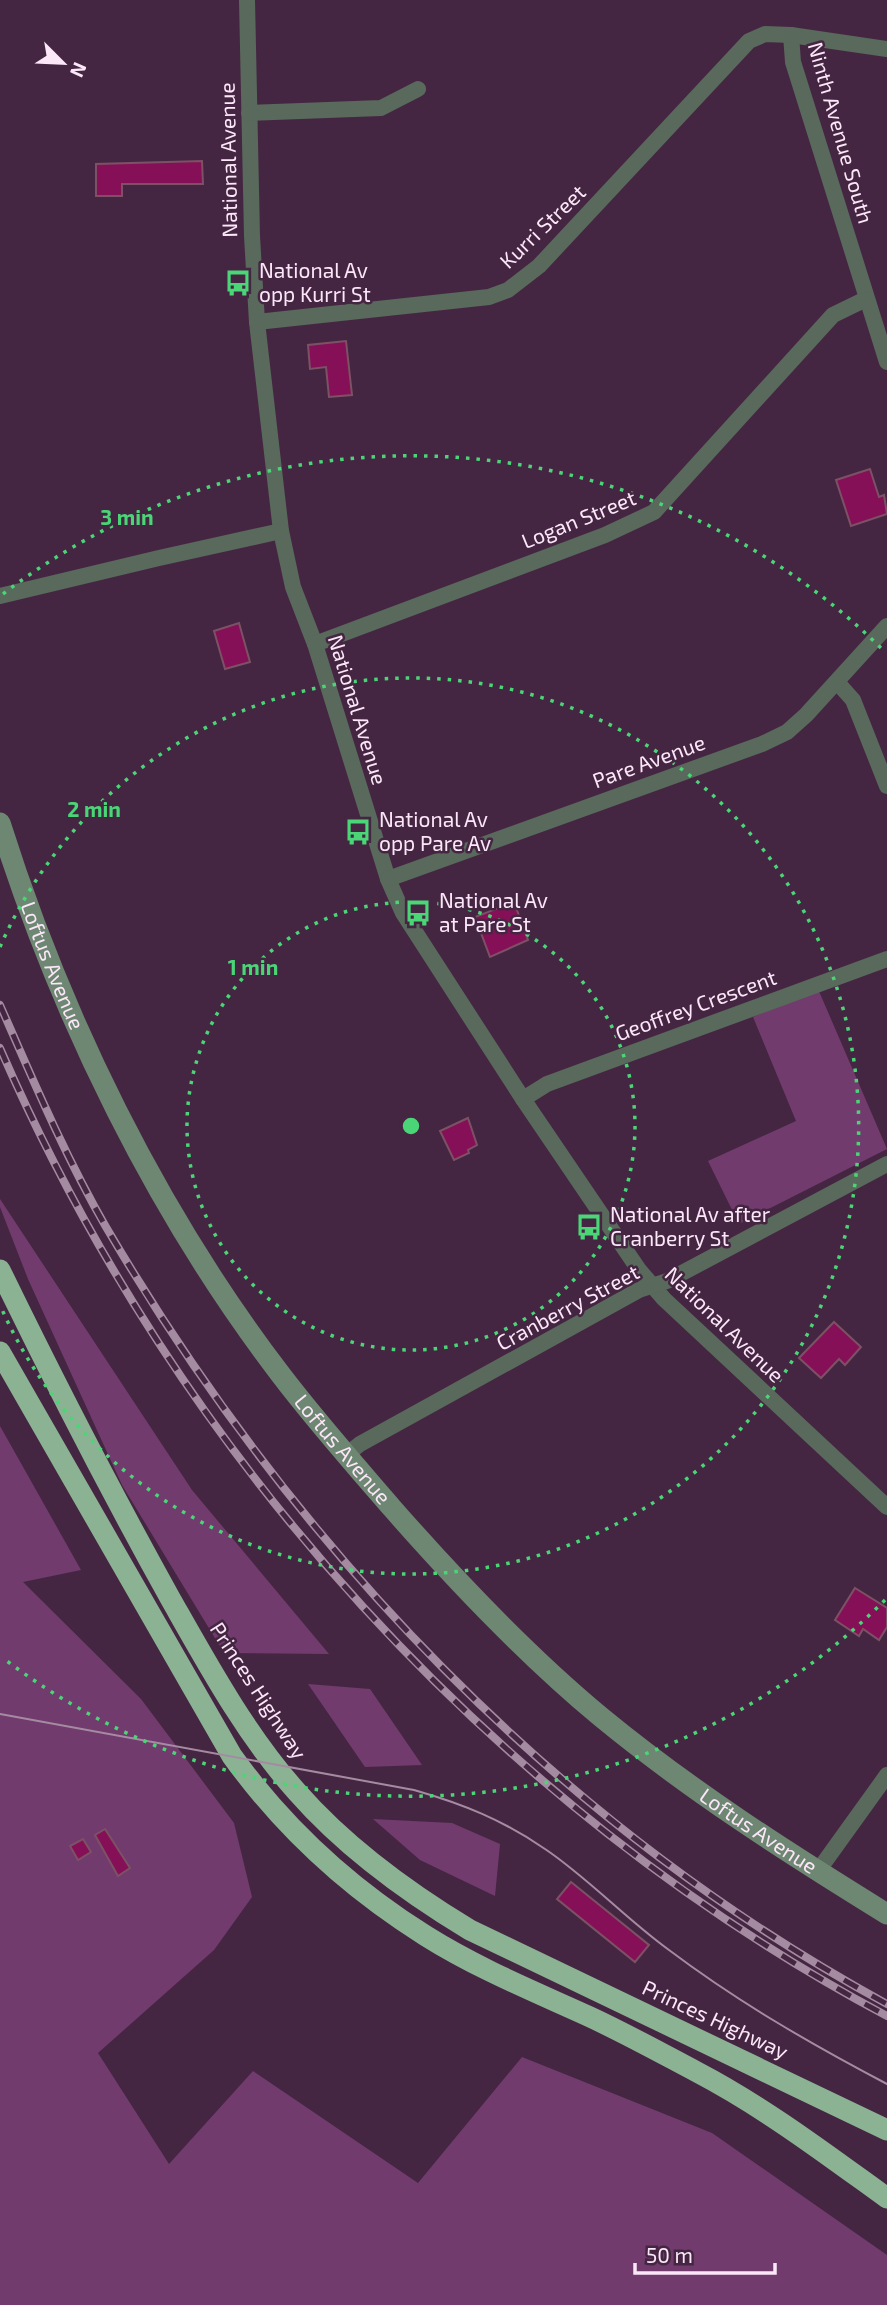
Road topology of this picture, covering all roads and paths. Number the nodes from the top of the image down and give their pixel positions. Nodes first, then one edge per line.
1 (247, 0) edge
2 (791, 35) junction
3 (887, 49) edge
4 (418, 89) dead end
5 (249, 113) junction
6 (866, 299) junction
7 (257, 322) junction
8 (887, 362) edge
9 (281, 531) junction
10 (0, 596) edge
11 (887, 626) edge
12 (315, 645) junction
13 (837, 682) junction
14 (887, 786) edge
15 (0, 823) edge
16 (388, 879) junction
17 (887, 959) edge
18 (523, 1099) junction
19 (887, 1164) edge
20 (0, 1270) edge
21 (651, 1285) junction
22 (0, 1352) edge
23 (346, 1455) junction
24 (887, 1507) edge
25 (887, 1775) edge
26 (818, 1871) junction
27 (887, 1914) edge
28 (887, 2130) edge
29 (819, 2149) junction
30 (887, 2189) edge
31 (887, 2199) edge

1 - 5 street, National Avenue
2 - 3 street, Kurri Street
2 - 6 street, Ninth Avenue South
2 - 7 street, Kurri Street
4 - 5 street
5 - 7 street, National Avenue
6 - 8 street, Ninth Avenue South
6 - 12 street, Logan Street
7 - 9 street, National Avenue
9 - 10 street
9 - 12 street, National Avenue
11 - 13 street, Pare Avenue
12 - 16 street, National Avenue
13 - 14 street
13 - 16 street, Pare Avenue
15 - 23 street, Loftus Avenue
16 - 18 street, National Avenue
17 - 18 street, Geoffrey Crescent
18 - 21 street, National Avenue
19 - 21 street, Cranberry Street
20 - 28 highway, Princes Highway
21 - 23 street, Cranberry Street
21 - 24 street, National Avenue
22 - 29 highway
23 - 26 street, Loftus Avenue
25 - 26 street
26 - 27 street, Loftus Avenue
29 - 30 highway
29 - 31 highway

